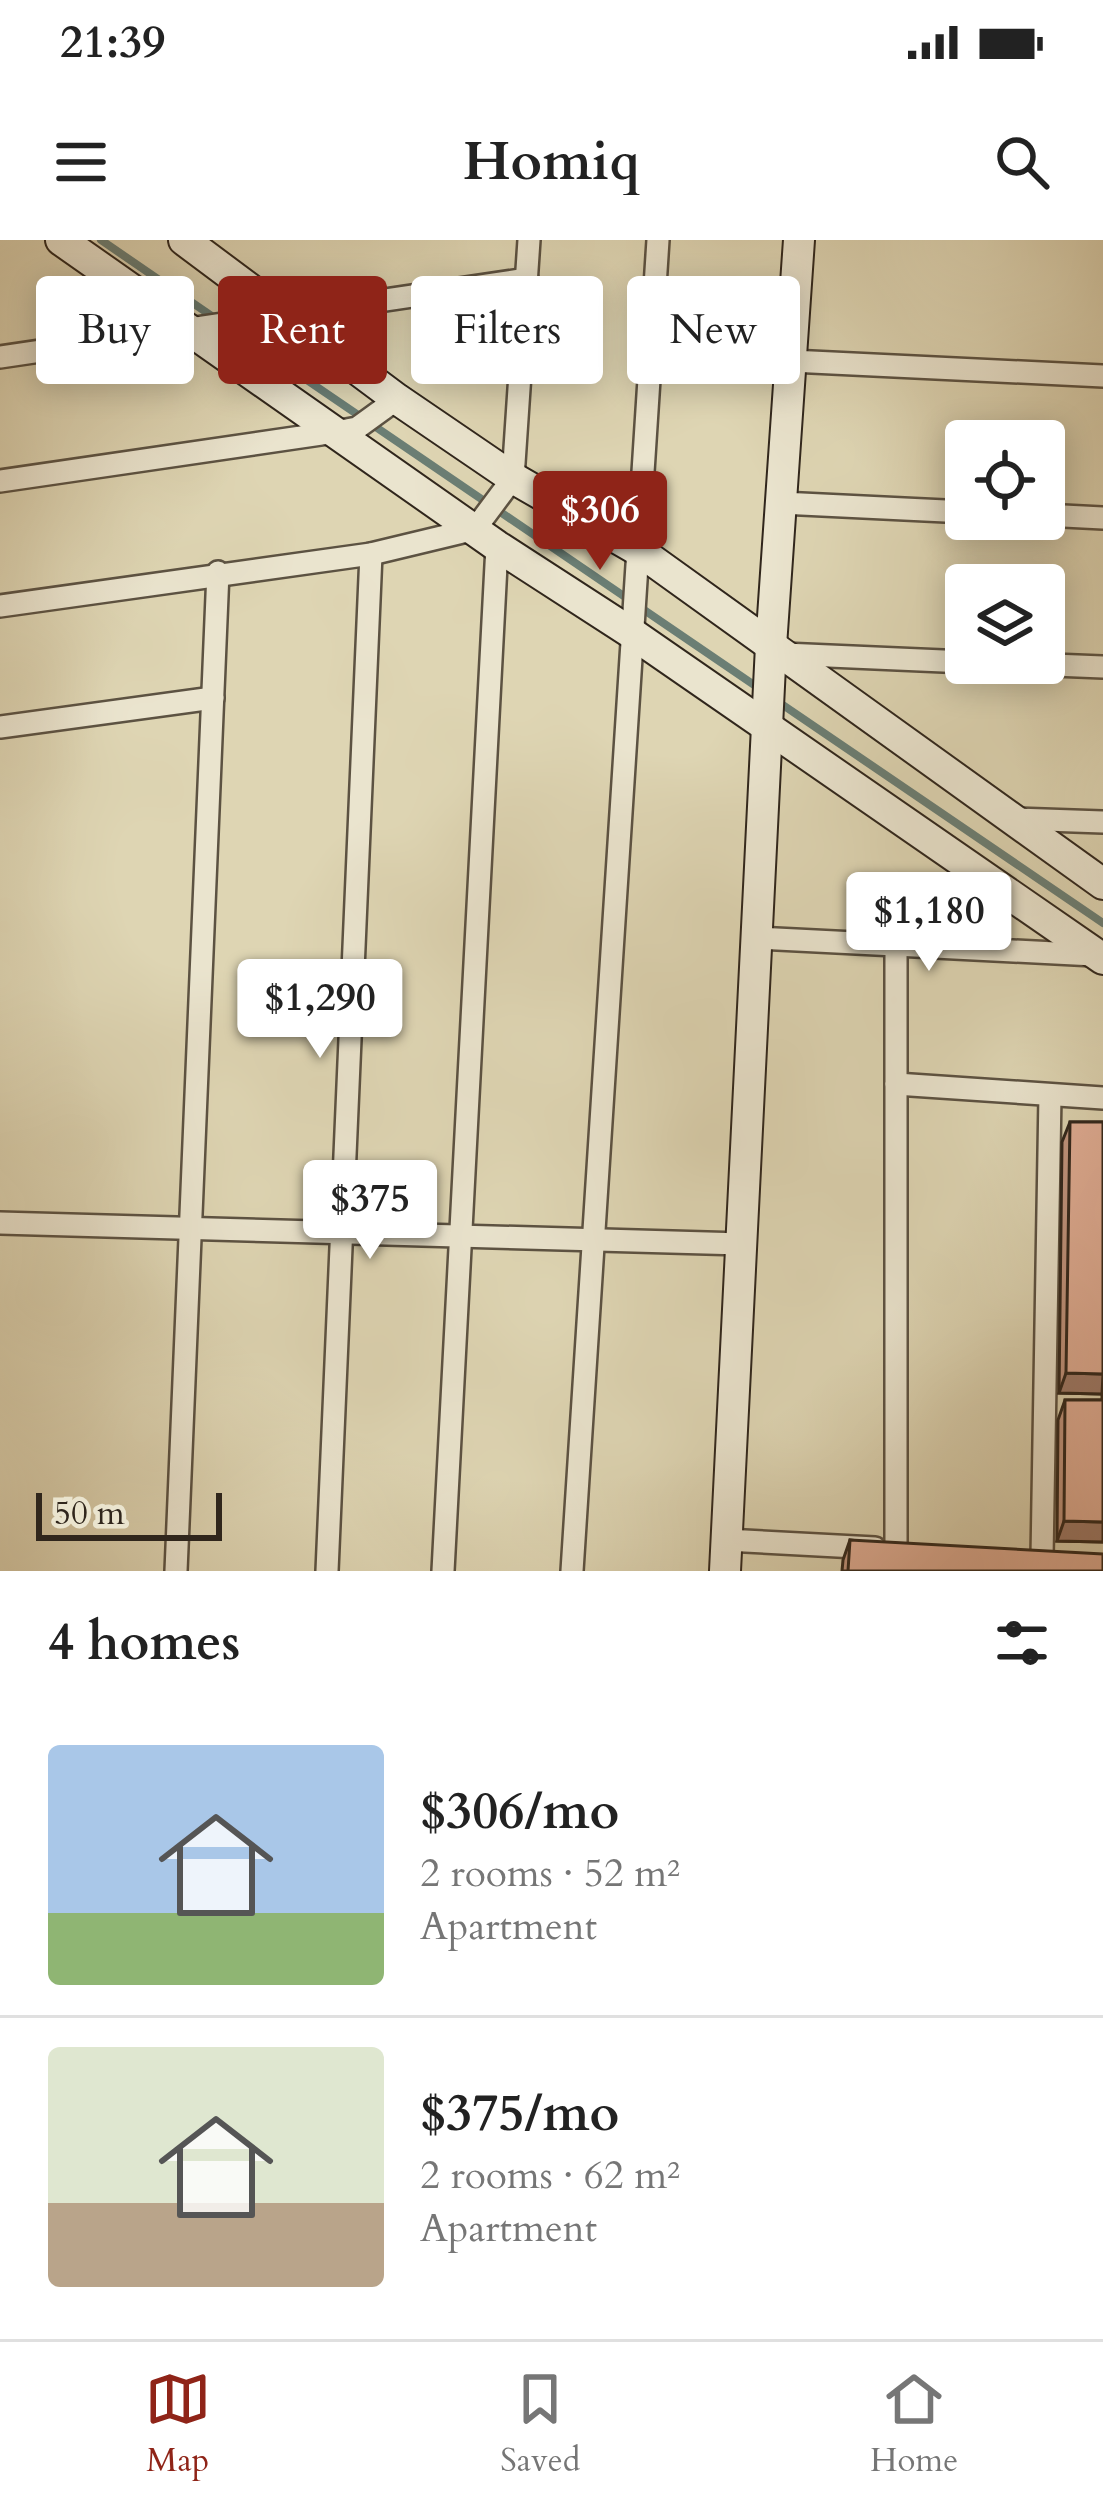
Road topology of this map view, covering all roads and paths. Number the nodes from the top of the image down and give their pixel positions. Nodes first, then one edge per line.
1 (61, 240) edge
2 (184, 240) edge
3 (530, 240) edge
4 (658, 240) edge
5 (799, 240) edge
6 (223, 276) edge
7 (527, 276) edge
8 (797, 276) edge
9 (218, 323) edge
10 (200, 325) junction
11 (0, 357) edge
12 (800, 361) edge
13 (1103, 376) edge
14 (357, 384) edge
15 (517, 384) edge
16 (789, 384) edge
17 (388, 407) junction
18 (346, 430) junction
19 (0, 481) edge
20 (508, 486) junction
21 (781, 503) junction
22 (945, 511) edge
23 (1065, 516) edge
24 (1103, 518) edge
25 (486, 531) junction
26 (638, 550) junction
27 (371, 554) junction
28 (218, 572) junction
29 (0, 606) edge
30 (630, 632) junction
31 (777, 650) junction
32 (945, 661) edge
33 (1065, 665) edge
34 (1103, 667) edge
35 (213, 698) junction
36 (0, 727) edge
37 (770, 731) junction
38 (1008, 818) junction
39 (1103, 822) edge
40 (1103, 884) edge
41 (759, 938) junction
42 (896, 944) junction
43 (1101, 957) edge
44 (896, 1084) junction
45 (1050, 1095) junction
46 (1103, 1099) edge
47 (0, 1223) edge
48 (190, 1228) junction
49 (340, 1233) junction
50 (456, 1235) junction
51 (592, 1239) junction
52 (742, 1244) junction
53 (725, 1556) edge
54 (1042, 1557) edge
55 (176, 1571) edge
56 (327, 1571) edge
57 (443, 1571) edge
58 (572, 1571) edge

1 - 10 street
2 - 6 street
3 - 7 street
4 - 26 street
5 - 8 street
9 - 10 street
10 - 11 street
10 - 18 street
12 - 13 street
14 - 17 street
15 - 20 street
16 - 21 street
17 - 18 street
17 - 20 street
18 - 19 street
18 - 25 street
20 - 25 street
20 - 26 street
21 - 22 street
21 - 31 street
23 - 24 street
25 - 27 street
25 - 30 street
25 - 50 street
26 - 30 street
26 - 31 street
27 - 28 street
27 - 49 street
28 - 29 street
28 - 35 street
30 - 37 street
30 - 51 street
31 - 32 street
31 - 37 street
31 - 38 street
33 - 34 street
35 - 36 street
35 - 48 street
37 - 41 street
37 - 43 street
38 - 39 street
38 - 40 street
41 - 42 street
41 - 52 street
42 - 43 street
42 - 44 street
44 - 45 street
44 - 53 street
45 - 46 street
45 - 54 street
47 - 48 street
48 - 49 street
48 - 55 street
49 - 50 street
49 - 56 street
50 - 51 street
50 - 57 street
51 - 52 street
51 - 58 street
52 - 53 street

